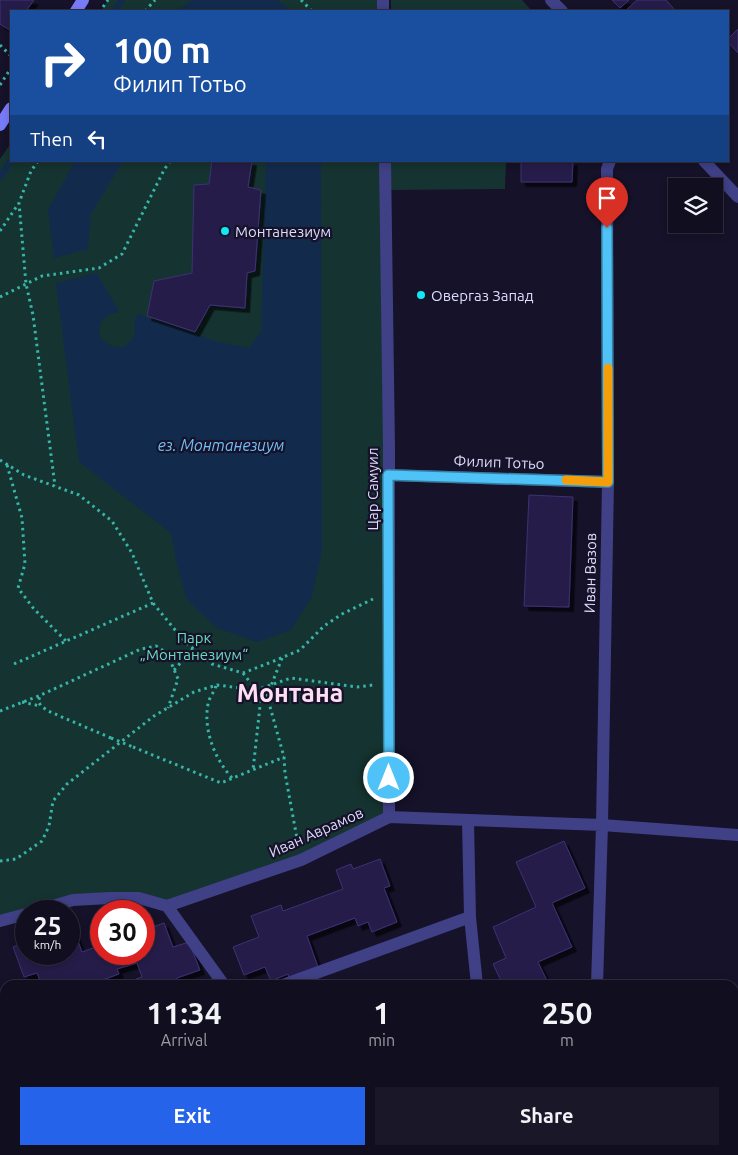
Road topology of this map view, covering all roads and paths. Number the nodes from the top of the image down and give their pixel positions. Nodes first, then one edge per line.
1 (108, 0) edge
2 (155, 0) edge
3 (301, 0) edge
4 (552, 0) edge
5 (103, 7) dead end
6 (146, 10) edge
7 (311, 10) edge
8 (561, 10) edge
9 (0, 45) edge
10 (10, 55) edge
11 (10, 70) edge
12 (0, 85) edge
13 (10, 110) edge
14 (0, 125) edge
15 (37, 162) edge
16 (169, 162) edge
17 (385, 162) edge
18 (610, 162) edge
19 (705, 162) edge
20 (738, 197) edge
21 (19, 203) junction
22 (0, 231) edge
23 (26, 284) junction
24 (0, 297) edge
25 (0, 460) edge
26 (7, 465) junction
27 (388, 475) junction
28 (608, 482) junction
29 (55, 486) junction
30 (388, 592) junction
31 (153, 603) junction
32 (66, 641) junction
33 (193, 649) junction
34 (282, 658) junction
35 (14, 664) dead end
36 (174, 670) junction
37 (243, 673) junction
38 (389, 682) junction
39 (271, 684) junction
40 (217, 685) junction
41 (256, 690) junction
42 (41, 695) junction
43 (22, 702) junction
44 (41, 706) junction
45 (168, 708) junction
46 (0, 711) edge
47 (284, 757) junction
48 (253, 770) junction
49 (233, 779) junction
50 (389, 817) junction
51 (468, 821) junction
52 (602, 825) junction
53 (738, 835) edge
54 (301, 860) junction
55 (0, 861) edge
56 (73, 900) edge
57 (167, 906) junction
58 (15, 917) edge
59 (470, 917) junction
60 (0, 921) edge
61 (220, 980) edge
62 (297, 980) edge
63 (476, 980) edge
64 (597, 980) edge

1 - 5 path
2 - 6 path
3 - 7 path
4 - 8 street
9 - 10 path
11 - 12 path
13 - 14 main road
15 - 21 path
16 - 23 path
17 - 27 street, Цар Самуил
18 - 28 street, Иван Вазов
19 - 20 street
21 - 22 path
21 - 23 path
23 - 24 path
23 - 29 path
25 - 26 path
26 - 29 path
26 - 32 path
27 - 28 street, Филип Тотьо
27 - 30 street, Цар Самуил
28 - 52 street, Иван Вазов
29 - 31 path
30 - 34 path
30 - 38 street, Цар Самуил
31 - 32 path
31 - 33 path
32 - 35 path
33 - 36 path
33 - 37 path
34 - 37 path
34 - 39 path
36 - 42 path
36 - 45 path
37 - 41 path
38 - 39 path
38 - 50 street, Цар Самуил
39 - 41 path
39 - 47 path
40 - 41 path
40 - 45 path
40 - 49 path
41 - 48 path
42 - 43 path
42 - 44 path
43 - 44 path
43 - 46 path
44 - 49 path, bridge
45 - 55 path
47 - 48 path
47 - 54 path
48 - 49 path
50 - 51 street, Иван Аврамов
50 - 54 street, Иван Аврамов
51 - 52 street, Иван Аврамов
51 - 59 street
52 - 53 street, Иван Аврамов
52 - 64 street, Иван Вазов
54 - 57 street, Иван Аврамов
56 - 57 street
57 - 61 street
58 - 60 street
59 - 62 street
59 - 63 street

